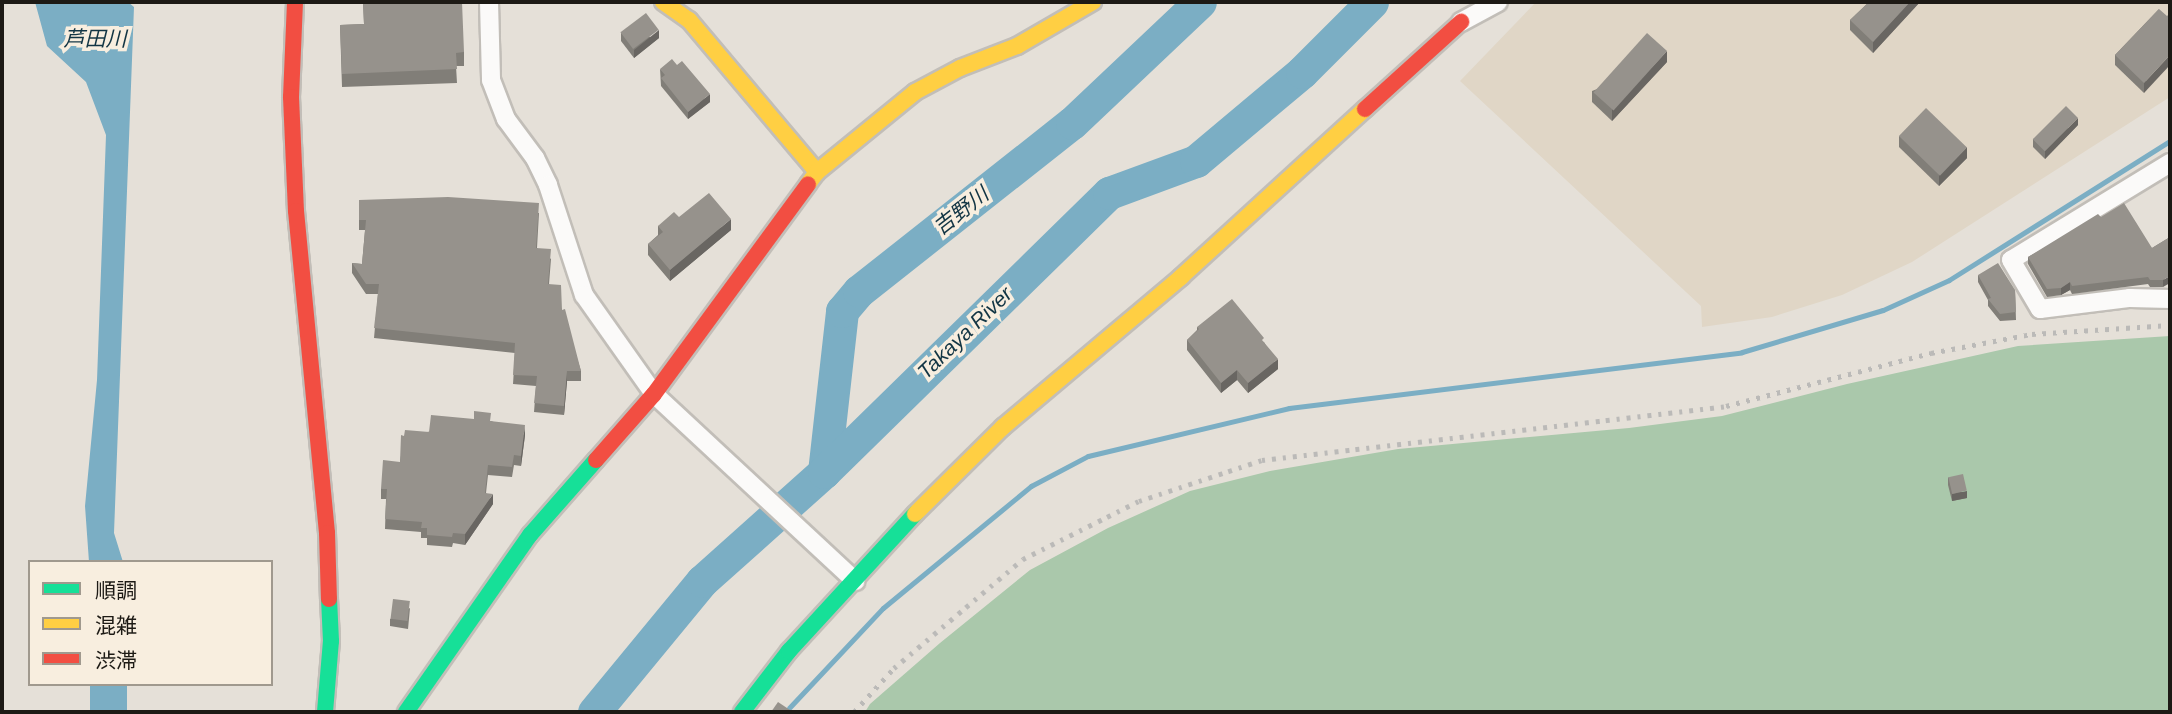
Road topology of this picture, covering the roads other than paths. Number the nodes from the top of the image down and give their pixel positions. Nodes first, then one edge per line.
1 (295, 2) edge
2 (489, 2) edge
3 (663, 2) edge
4 (1093, 2) edge
5 (1480, 2) edge
6 (1498, 2) edge
7 (1461, 22) junction
8 (2170, 163) edge
9 (817, 172) junction
10 (2170, 299) edge
11 (657, 397) junction
12 (855, 581) junction
13 (325, 712) edge
14 (406, 712) edge
15 (742, 712) edge

1 - 13 street
2 - 11 street
3 - 9 street
4 - 9 street
5 - 7 street
6 - 7 street
7 - 12 street
8 - 10 street
9 - 11 street
11 - 12 street
11 - 14 street
12 - 15 street

